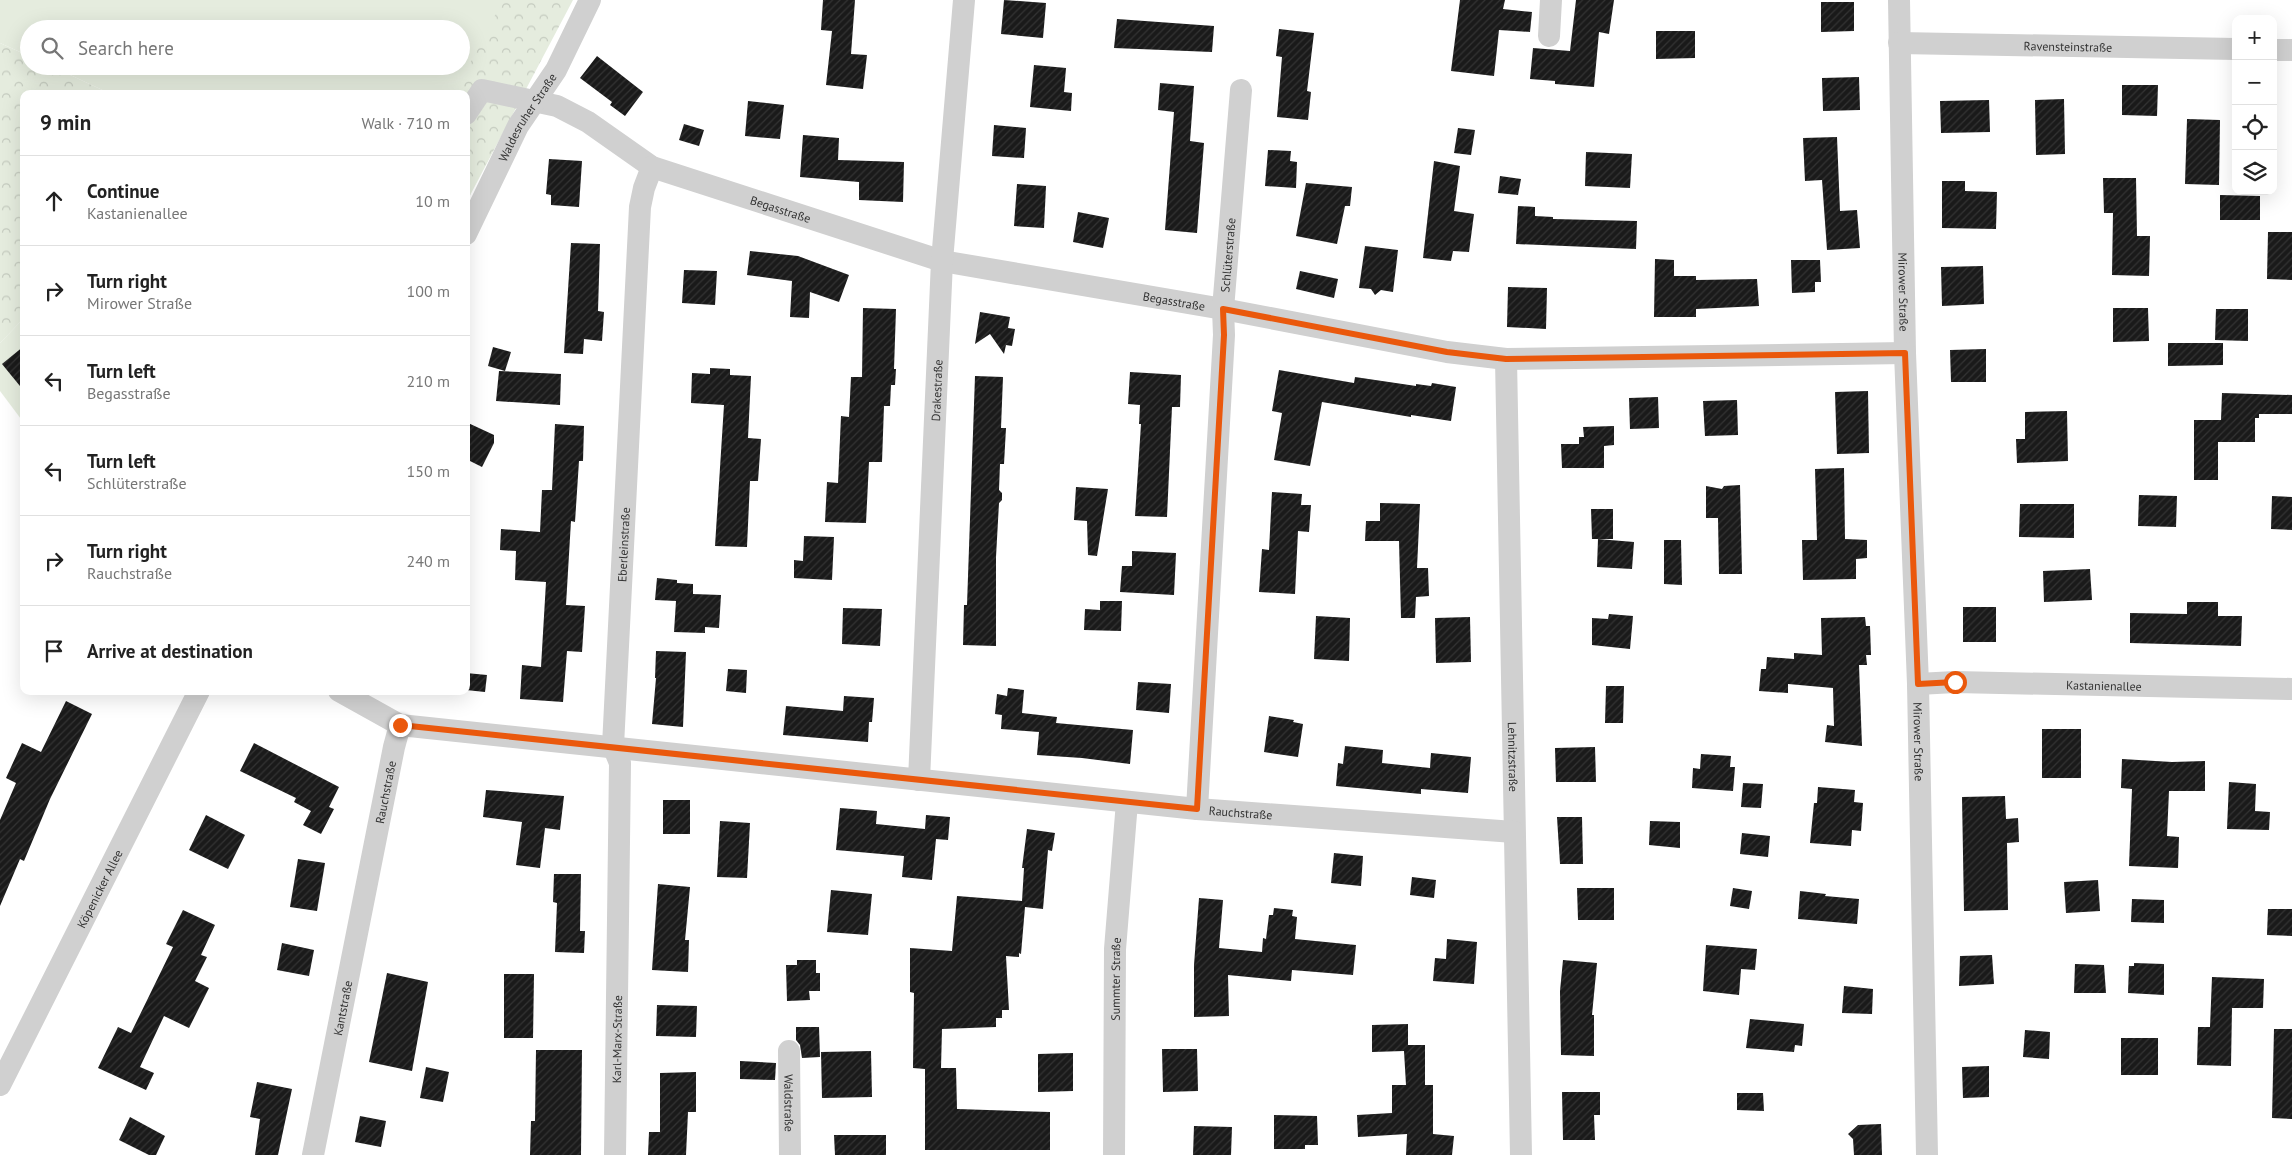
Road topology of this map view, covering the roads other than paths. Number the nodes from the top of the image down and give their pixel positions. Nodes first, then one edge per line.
1 (590, 0) edge
2 (964, 0) edge
3 (1551, 0) edge
4 (1899, 0) edge
5 (1549, 36) dead end
6 (1900, 43) junction
7 (2232, 49) edge
8 (2277, 50) edge
9 (2292, 50) edge
10 (1241, 90) dead end
11 (535, 100) junction
12 (470, 108) edge
13 (652, 167) junction
14 (470, 226) edge
15 (942, 261) junction
16 (1223, 309) junction
17 (1905, 353) junction
18 (1506, 359) junction
19 (1918, 684) junction
20 (2292, 689) edge
21 (197, 695) edge
22 (346, 695) edge
23 (400, 725) junction
24 (613, 746) junction
25 (919, 780) junction
26 (1126, 802) junction
27 (1197, 809) junction
28 (1514, 832) junction
29 (373, 860) joint
30 (617, 922) joint
31 (789, 1051) dead end
32 (0, 1085) edge
33 (312, 1155) edge
34 (616, 1155) edge
35 (790, 1155) edge
36 (1114, 1155) edge
37 (1521, 1155) edge
38 (1927, 1155) edge

1 - 11 street, Waldesruher Straße
2 - 15 street, Drakestraße
3 - 5 street
4 - 6 street, Mirower Straße
6 - 7 street, Ravensteinstraße
6 - 17 street, Mirower Straße
8 - 9 street
10 - 16 street, Schlüterstraße
11 - 12 street, Begasstraße
11 - 13 street, Begasstraße
11 - 14 street, Waldesruher Straße
13 - 15 street, Begasstraße
13 - 24 street, Eberleinstraße
15 - 16 street, Begasstraße
15 - 25 street, Drakestraße
16 - 18 street, Begasstraße
16 - 27 street, Schlüterstraße
17 - 18 street, Begasstraße
17 - 19 street, Mirower Straße
18 - 28 street, Lehnitzstraße
19 - 20 street, Kastanienallee
19 - 38 street, Mirower Straße
21 - 32 street, Köpenicker Allee
22 - 23 street, Rauchstraße
23 - 24 street, Rauchstraße
23 - 29 street, Rauchstraße
24 - 25 street, Rauchstraße
24 - 30 street, Eberleinstraße
25 - 26 street, Rauchstraße
26 - 27 street, Rauchstraße
26 - 36 street, Summter Straße
27 - 28 street, Rauchstraße
28 - 37 street, Lehnitzstraße
29 - 33 street, Kantstraße
30 - 34 street, Karl-Marx-Straße
31 - 35 street, Waldstraße

